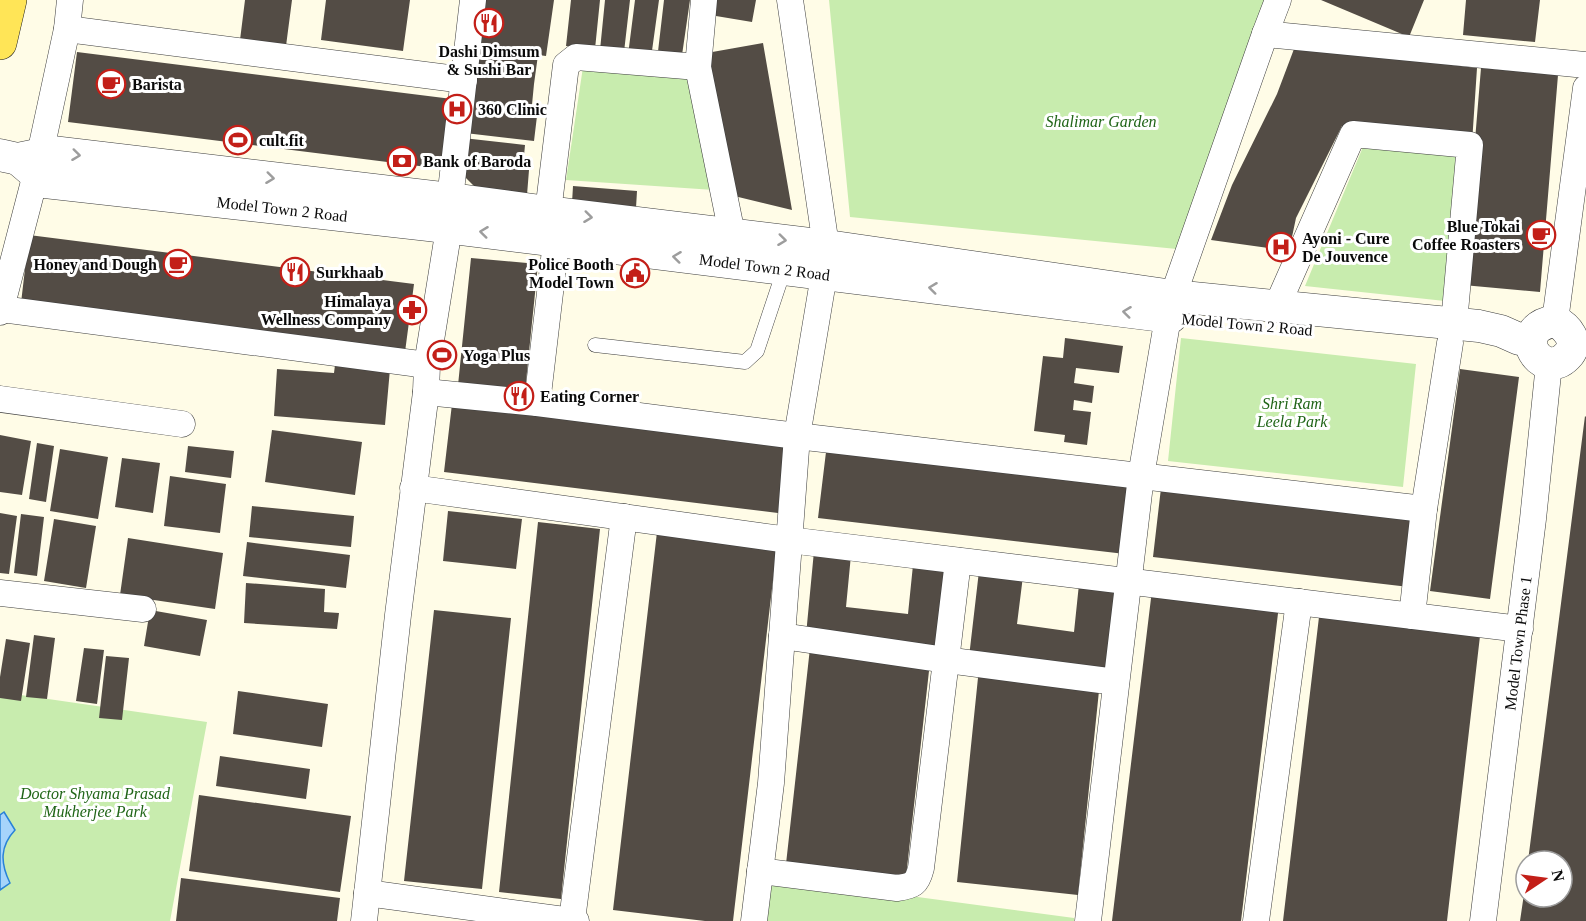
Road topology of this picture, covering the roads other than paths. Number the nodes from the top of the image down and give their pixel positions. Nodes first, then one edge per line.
1 (9, 0) edge
2 (70, 0) edge
3 (473, 0) edge
4 (704, 0) edge
5 (790, 0) edge
6 (1278, 0) edge
7 (67, 29) junction
8 (1265, 34) junction
9 (0, 43) edge
10 (1586, 65) edge
11 (698, 67) junction
12 (464, 80) junction
13 (1586, 88) edge
14 (21, 160) edge
15 (449, 213) junction
16 (552, 227) junction
17 (732, 234) junction
18 (825, 260) junction
19 (784, 270) junction
20 (1277, 306) junction
21 (1170, 307) junction
22 (0, 311) edge
23 (1452, 333) junction
24 (1553, 338) edge
25 (595, 345) dead end
26 (1549, 364) joint
27 (427, 365) junction
28 (426, 392) junction
29 (0, 399) edge
30 (537, 403) junction
31 (182, 424) dead end
32 (797, 436) junction
33 (1141, 476) junction
34 (413, 488) junction
35 (1424, 509) junction
36 (624, 518) junction
37 (789, 540) junction
38 (958, 561) junction
39 (1128, 582) junction
40 (0, 593) edge
41 (1299, 602) junction
42 (143, 609) dead end
43 (1412, 616) junction
44 (1520, 629) junction
45 (782, 636) junction
46 (946, 660) junction
47 (1116, 682) junction
48 (760, 871) junction
49 (367, 893) junction
50 (364, 921) edge
51 (573, 921) edge
52 (754, 921) edge
53 (1088, 921) edge
54 (1256, 921) edge
55 (1484, 921) edge

1 - 9 main road
2 - 7 street
3 - 12 street
4 - 11 street
5 - 18 street
6 - 8 street
7 - 12 street
7 - 14 street
8 - 10 street
8 - 21 street
11 - 16 street
11 - 17 street
12 - 15 street
13 - 24 street
14 - 15 street, Model Town 2 Road
14 - 22 street
15 - 16 street, Model Town 2 Road
15 - 27 street
16 -> 17 street, Model Town 2 Road
19 -> 16 street, Model Town 2 Road
16 - 30 street
17 -> 18 street, Model Town 2 Road
18 - 19 street, Model Town 2 Road
18 - 21 street, Model Town 2 Road
18 - 32 street
19 - 25 lane
20 - 21 street, Model Town 2 Road
20 - 23 street, Model Town 2 Road
20 - 23 street
21 - 23 street, Model Town 2 Road
21 - 33 street
22 - 27 street
23 - 24 street, Model Town 2 Road
23 - 35 street
24 - 26 street
26 - 44 street, Model Town Phase 1
27 - 28 street
28 - 30 street
28 - 34 street
29 - 31 street
30 - 32 street
32 - 33 street
32 - 37 street
33 - 35 street
33 - 39 street
34 - 36 street
34 - 49 street
35 - 43 street
36 - 37 street
36 - 51 street
37 - 38 street
37 - 45 street
38 - 39 street
38 - 46 street
39 - 41 street
39 - 47 street
40 - 42 street
41 - 43 street
41 - 54 street
43 - 44 street
44 - 55 street, Model Town Phase 1
45 - 46 street
45 - 48 street
46 - 47 street
46 - 48 street
47 - 53 street
48 - 52 street
49 - 50 street
49 - 51 street

